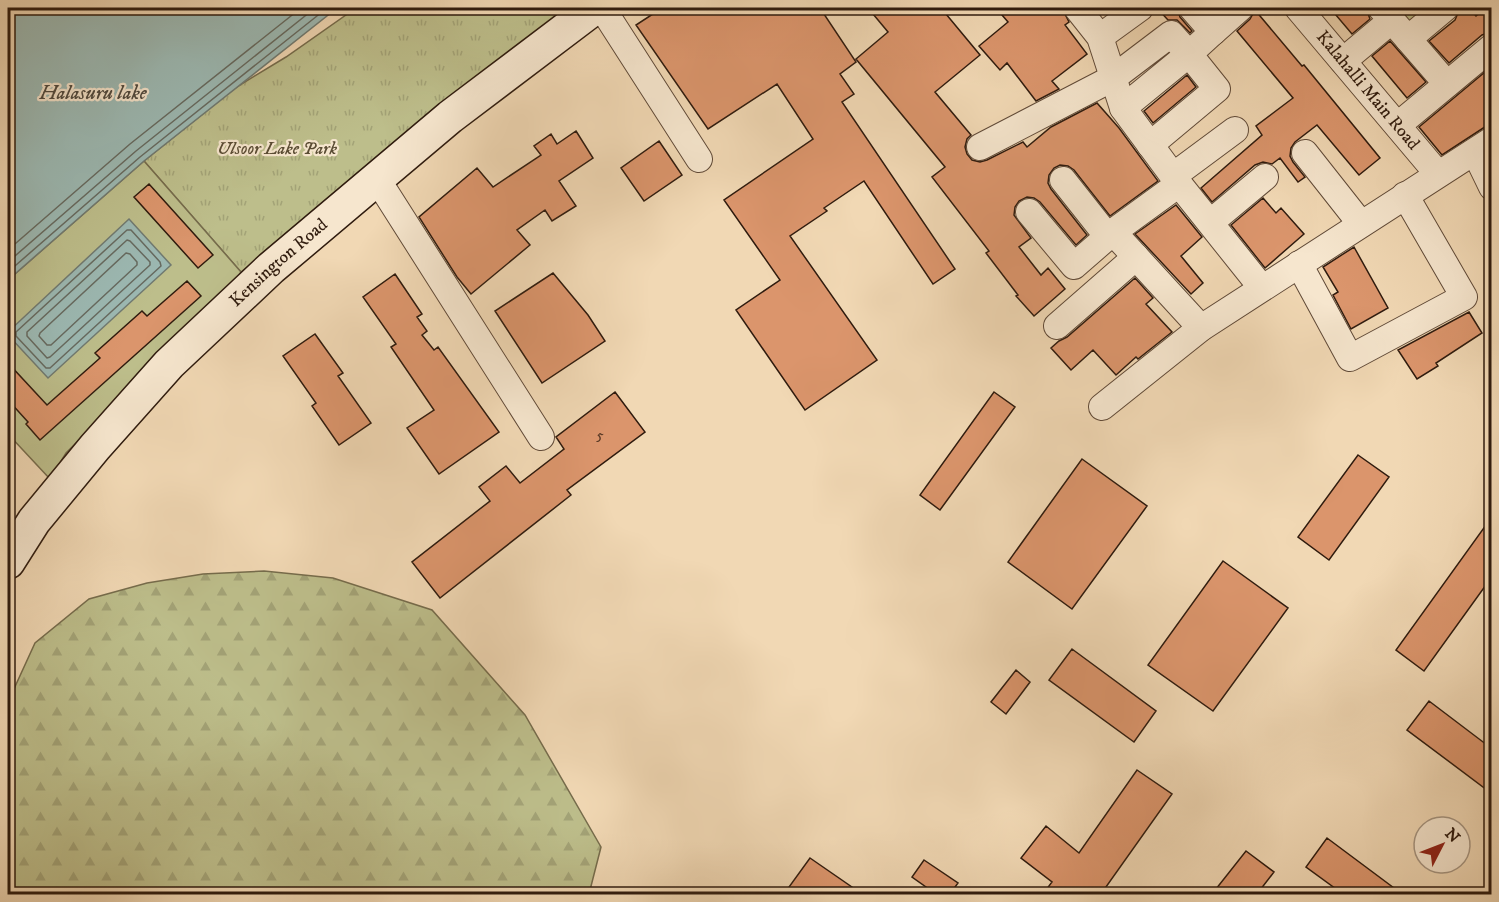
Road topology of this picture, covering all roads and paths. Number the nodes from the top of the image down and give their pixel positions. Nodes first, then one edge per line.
1 (594, 8) edge
2 (602, 8) edge
3 (1077, 8) edge
4 (1140, 8) edge
5 (1192, 8) edge
6 (1240, 8) edge
7 (1298, 8) edge
8 (1445, 8) edge
9 (1387, 14) edge
10 (1213, 32) junction
11 (1100, 37) junction
12 (1408, 39) junction
13 (1491, 46) edge
14 (1190, 54) junction
15 (1343, 61) junction
16 (1113, 78) junction
17 (1447, 84) junction
18 (1123, 108) junction
19 (1398, 125) junction
20 (1235, 130) dead end
21 (1150, 145) junction
22 (1483, 146) edge
23 (980, 147) dead end
24 (1305, 153) dead end
25 (699, 159) dead end
26 (1438, 174) junction
27 (1265, 177) dead end
28 (376, 179) junction
29 (1063, 180) dead end
30 (1176, 180) junction
31 (1491, 187) edge
32 (1405, 195) junction
33 (1029, 212) dead end
34 (1210, 222) junction
35 (1361, 224) junction
36 (1111, 235) junction
37 (1136, 257) junction
38 (1299, 264) junction
39 (1262, 288) junction
40 (1057, 326) dead end
41 (1201, 328) junction
42 (1102, 407) dead end
43 (541, 437) dead end
44 (8, 562) edge

1 - 28 main road, Kensington Road
2 - 25 street
3 - 11 street
4 - 11 street
5 - 10 street
6 - 10 street
7 - 15 street, Kalahalli Main Road
8 - 12 street
9 - 12 street
9 - 15 street
10 - 14 street
11 - 16 street
12 - 17 street
13 - 17 street
14 - 16 street
14 - 18 street
14 - 21 street
15 - 19 street, Kalahalli Main Road
16 - 18 street
16 - 23 street
17 - 19 street
18 - 21 street
19 - 26 street, Kalahalli Main Road
20 - 30 street
21 - 30 street
22 - 26 street
22 - 31 street
24 - 35 street
26 - 32 street
27 - 34 street
28 - 43 street
28 - 44 main road, Kensington Road
29 - 36 street
30 - 34 street
30 - 36 street
32 - 35 street
32 - 38 street
33 - 36 street
34 - 39 street
35 - 38 street
36 - 37 street
37 - 40 street
37 - 41 street
38 - 39 street
39 - 41 street
41 - 42 street

